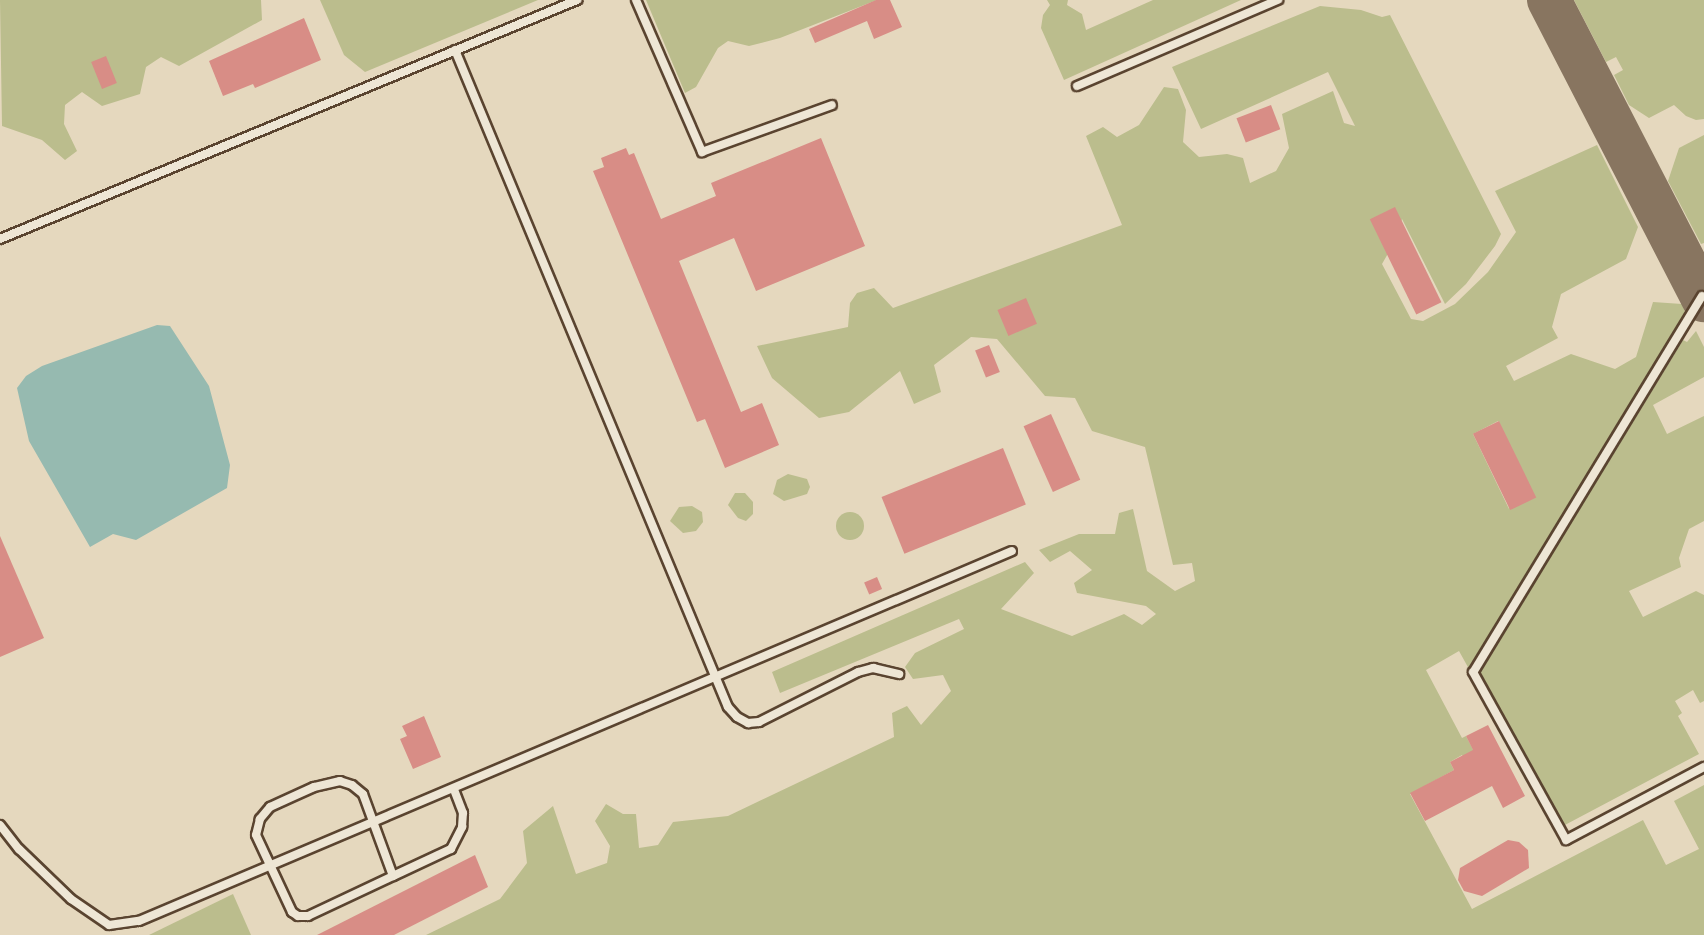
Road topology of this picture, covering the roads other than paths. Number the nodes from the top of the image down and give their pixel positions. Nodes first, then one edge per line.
1 (577, 0) edge
2 (636, 0) edge
3 (1278, 0) edge
4 (455, 51) junction
5 (1077, 87) dead end
6 (832, 105) dead end
7 (0, 238) edge
8 (1702, 296) dead end
9 (1012, 551) dead end
10 (899, 674) dead end
11 (716, 678) junction
12 (1704, 767) edge
13 (454, 789) junction
14 (375, 822) junction
15 (0, 825) edge
16 (269, 866) junction
17 (393, 876) junction

1 - 4 lane
2 - 6 lane
3 - 5 lane
4 - 7 lane
4 - 11 lane
8 - 12 lane
9 - 11 lane
10 - 11 lane
11 - 13 lane
13 - 14 lane
13 - 17 lane
14 - 16 lane
14 - 16 lane
14 - 17 lane
15 - 16 lane
16 - 17 lane

